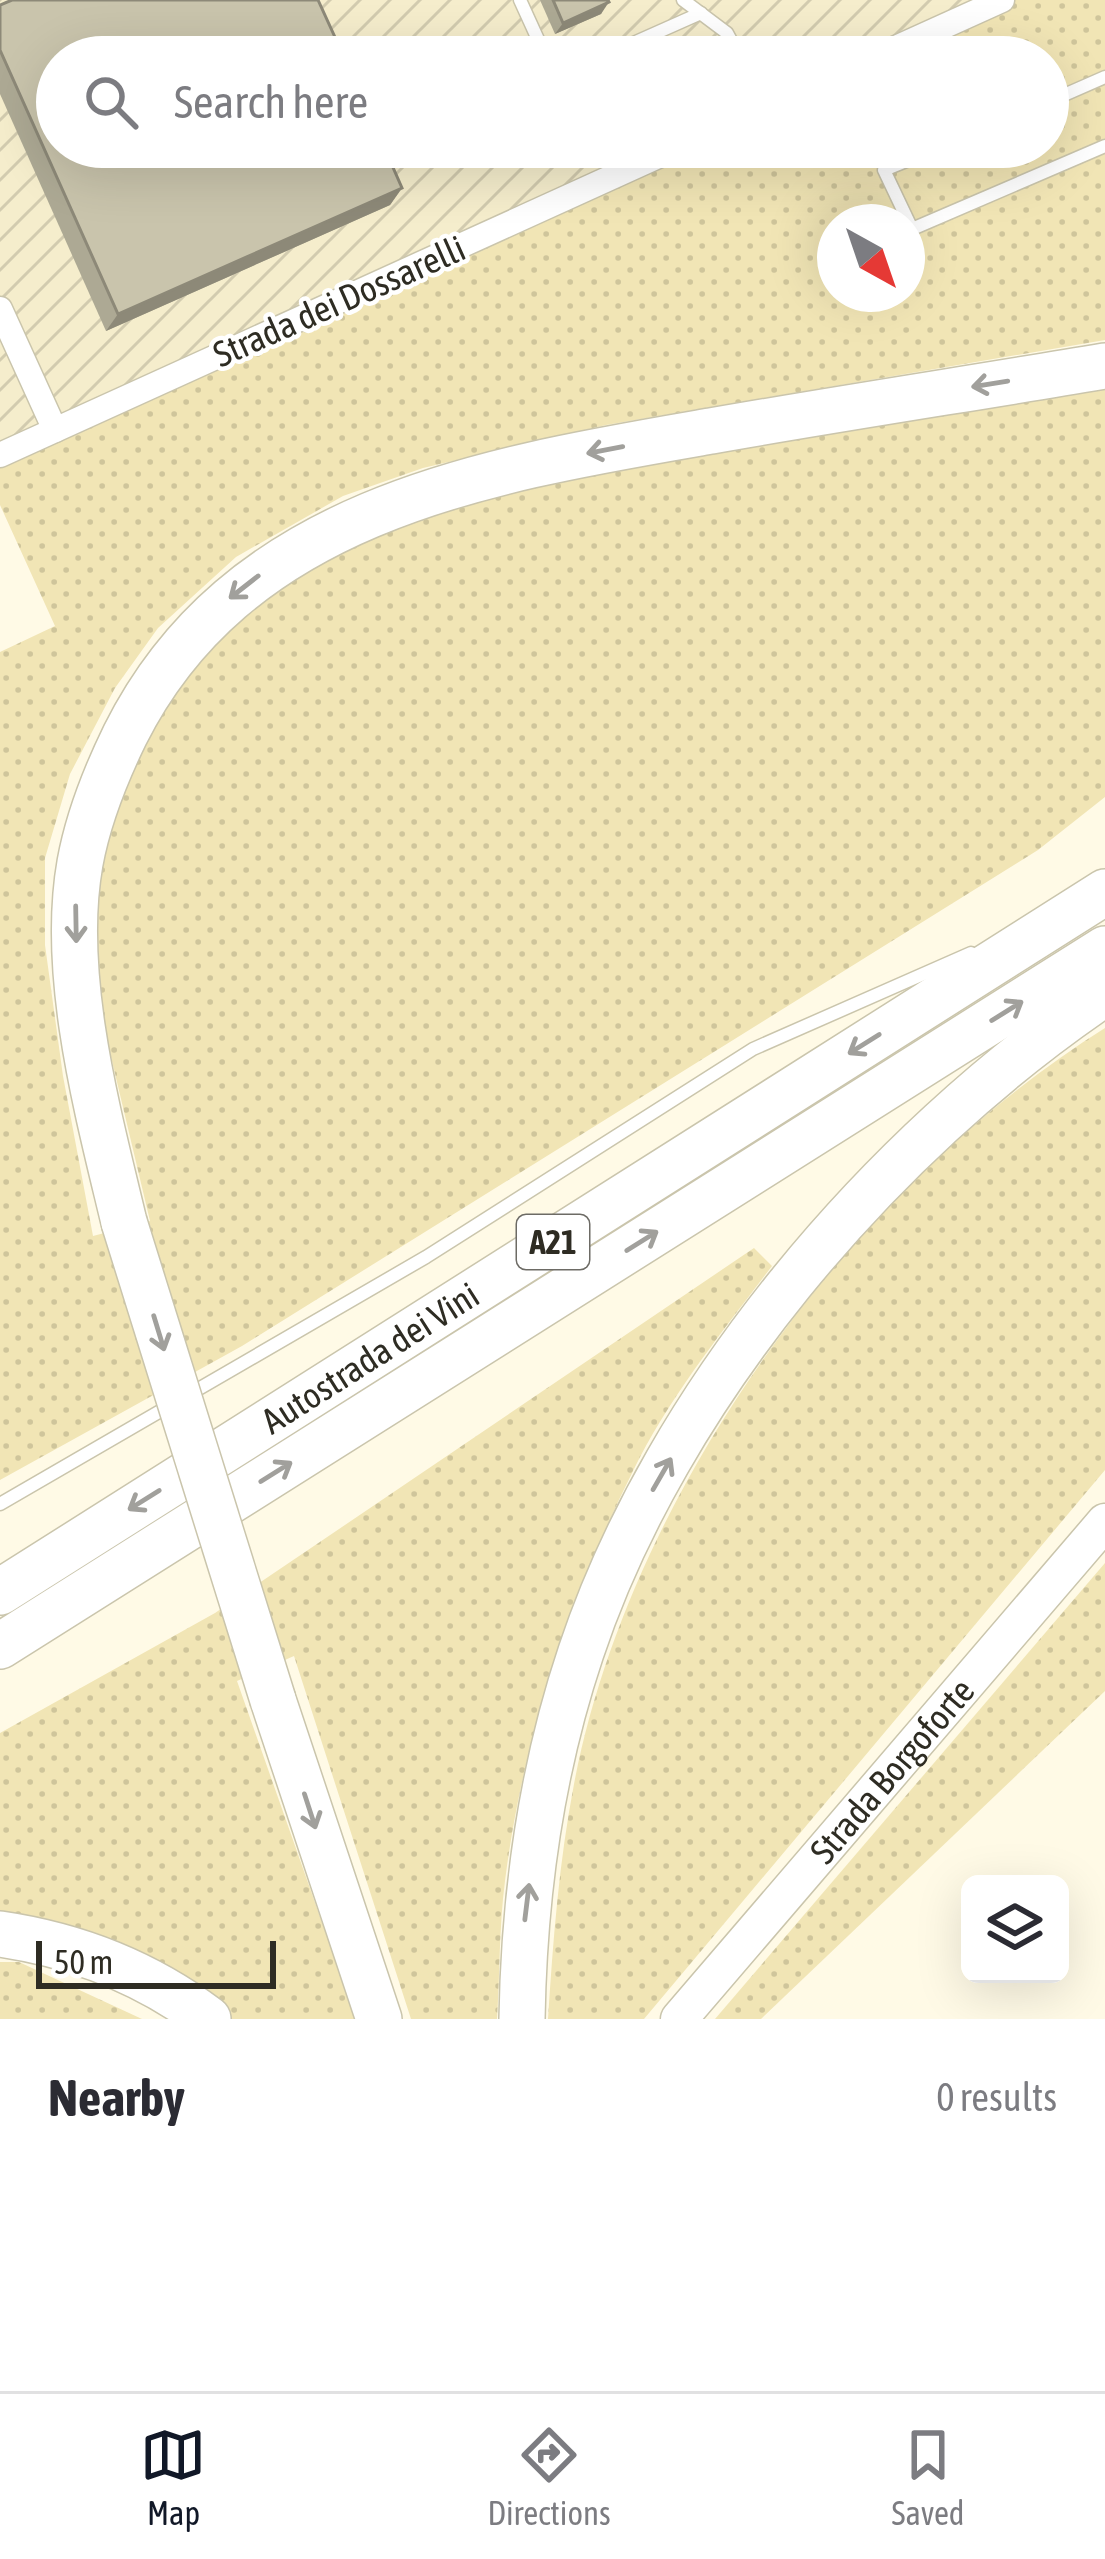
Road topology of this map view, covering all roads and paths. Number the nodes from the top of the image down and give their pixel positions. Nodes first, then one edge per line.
1 (520, 0) edge
2 (683, 0) edge
3 (1002, 0) edge
4 (701, 14) junction
5 (934, 31) junction
6 (536, 36) edge
7 (650, 36) edge
8 (729, 36) edge
9 (923, 36) edge
10 (936, 36) edge
11 (1105, 77) edge
12 (1069, 93) edge
13 (1105, 146) edge
14 (1069, 162) edge
15 (632, 168) edge
16 (889, 168) edge
17 (1054, 168) edge
18 (0, 309) edge
19 (1105, 365) edge
20 (55, 430) junction
21 (0, 454) edge
22 (1101, 894) edge
23 (1012, 934) dead end
24 (990, 944) dead end
25 (1105, 949) edge
26 (1105, 993) edge
27 (0, 1504) edge
28 (1105, 1522) edge
29 (0, 1592) edge
30 (0, 1646) edge
31 (0, 1934) edge
32 (208, 2019) edge
33 (379, 2019) edge
34 (522, 2019) edge
35 (679, 2019) edge

1 - 6 lane
2 - 4 lane
3 - 5 street
4 - 7 lane
4 - 8 lane
5 - 9 street
5 - 10 lane
11 - 12 lane
13 - 14 lane
15 - 20 street, Strada dei Dossarelli
16 - 17 lane
18 - 20 street
19 -> 33 highway, bridge
20 - 21 street, Strada dei Dossarelli
22 - 23 lane
22 -> 29 highway, Autostrada dei Vini / A21
24 - 27 lane
30 -> 25 highway, Autostrada dei Vini / A21
34 -> 26 highway
28 - 35 main road, Strada Borgoforte
31 - 32 highway

